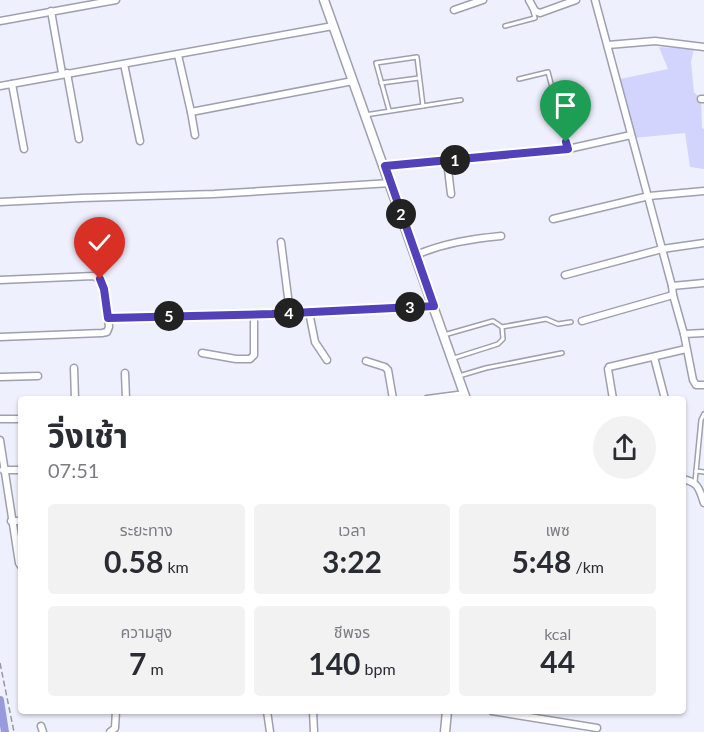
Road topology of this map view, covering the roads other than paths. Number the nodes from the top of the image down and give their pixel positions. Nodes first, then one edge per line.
1 (116, 0) edge
2 (324, 0) edge
3 (483, 0) edge
4 (529, 0) edge
5 (576, 0) edge
6 (595, 0) edge
7 (533, 9) junction
8 (454, 10) dead end
9 (51, 12) junction
10 (0, 21) edge
11 (333, 26) junction
12 (505, 26) dead end
13 (608, 45) junction
14 (704, 47) edge
15 (178, 55) junction
16 (124, 64) junction
17 (65, 73) junction
18 (419, 78) junction
19 (519, 79) dead end
20 (353, 81) junction
21 (381, 83) junction
22 (12, 84) junction
23 (0, 86) edge
24 (461, 100) dead end
25 (423, 106) junction
26 (389, 111) junction
27 (191, 112) junction
28 (365, 115) junction
29 (195, 135) dead end
30 (631, 135) junction
31 (79, 139) dead end
32 (140, 141) dead end
33 (24, 149) dead end
34 (568, 149) junction
35 (447, 161) junction
36 (385, 166) junction
37 (391, 183) junction
38 (704, 191) edge
39 (451, 194) dead end
40 (649, 196) junction
41 (0, 202) edge
42 (553, 219) dead end
43 (501, 236) dead end
44 (280, 242) dead end
45 (704, 243) edge
46 (662, 249) junction
47 (416, 255) junction
48 (565, 275) dead end
49 (0, 280) edge
50 (704, 283) edge
51 (672, 286) junction
52 (673, 295) junction
53 (434, 306) junction
54 (309, 312) junction
55 (290, 313) junction
56 (254, 314) junction
57 (108, 318) junction
58 (582, 321) dead end
59 (571, 322) dead end
60 (502, 327) junction
61 (704, 333) edge
62 (684, 334) junction
63 (444, 335) junction
64 (0, 337) edge
65 (686, 349) junction
66 (202, 353) dead end
67 (562, 353) dead end
68 (654, 357) junction
69 (452, 359) junction
70 (327, 360) dead end
71 (366, 361) dead end
72 (74, 368) dead end
73 (125, 373) dead end
74 (38, 376) dead end
75 (459, 376) junction
76 (0, 377) edge
77 (704, 385) edge
78 (75, 396) edge
79 (126, 396) edge
80 (392, 396) edge
81 (465, 396) edge
82 (612, 396) edge
83 (664, 396) edge
84 (704, 414) edge
85 (0, 419) edge
86 (18, 419) edge
87 (702, 439) edge
88 (0, 440) edge
89 (3, 470) junction
90 (18, 470) edge
91 (696, 471) junction
92 (704, 472) edge
93 (686, 480) edge
94 (695, 482) junction
95 (704, 503) edge
96 (11, 521) junction
97 (18, 521) edge
98 (18, 558) edge
99 (116, 714) edge
100 (267, 714) edge
101 (314, 714) edge
102 (447, 714) edge
103 (511, 714) edge
104 (597, 728) dead end
105 (110, 732) edge
106 (270, 732) edge
107 (314, 732) edge
108 (445, 732) edge

1 - 9 street
2 - 11 street
3 - 8 street
4 - 7 street
5 - 7 street
6 - 13 street
7 - 12 lane
9 - 10 street
9 - 17 street
11 - 15 street
11 - 20 street
13 - 14 street
13 - 30 street
15 - 16 street
15 - 27 street
16 - 17 street
16 - 32 street
17 - 22 street
17 - 31 street
18 - 21 lane
18 - 21 lane
18 - 25 lane
19 - 34 lane
20 - 27 street
20 - 28 street
21 - 26 lane
22 - 23 street
22 - 33 street
24 - 25 lane
25 - 26 lane
26 - 28 lane
27 - 29 street
28 - 36 street
30 - 34 street
30 - 40 street
34 - 35 street
35 - 36 street
35 - 39 street
36 - 37 street
37 - 41 street
37 - 47 street
38 - 40 street
40 - 42 street
40 - 46 street
43 - 47 street
44 - 55 street
45 - 46 street
46 - 48 street
46 - 51 street
47 - 53 street
49 - 57 street
50 - 51 street
51 - 52 street
52 - 58 street
52 - 62 street
53 - 54 street
53 - 63 street
54 - 55 street
54 - 70 street
55 - 56 street
56 - 57 street
56 - 66 street
57 - 64 street
59 - 60 lane
60 - 63 lane
60 - 69 lane
61 - 62 street
62 - 65 street
63 - 69 street
65 - 68 street
65 - 77 street
67 - 75 lane
68 - 82 street
68 - 83 street
69 - 75 street
71 - 80 street
72 - 78 street
73 - 79 street
74 - 76 street
75 - 81 street
84 - 87 lane
85 - 86 street
87 - 91 lane
88 - 89 street
89 - 90 street
89 - 96 street
91 - 92 lane
91 - 94 lane
93 - 94 street
94 - 95 street
96 - 97 street
96 - 98 street
99 - 105 street
100 - 106 street
101 - 107 street
102 - 108 street
103 - 104 street

